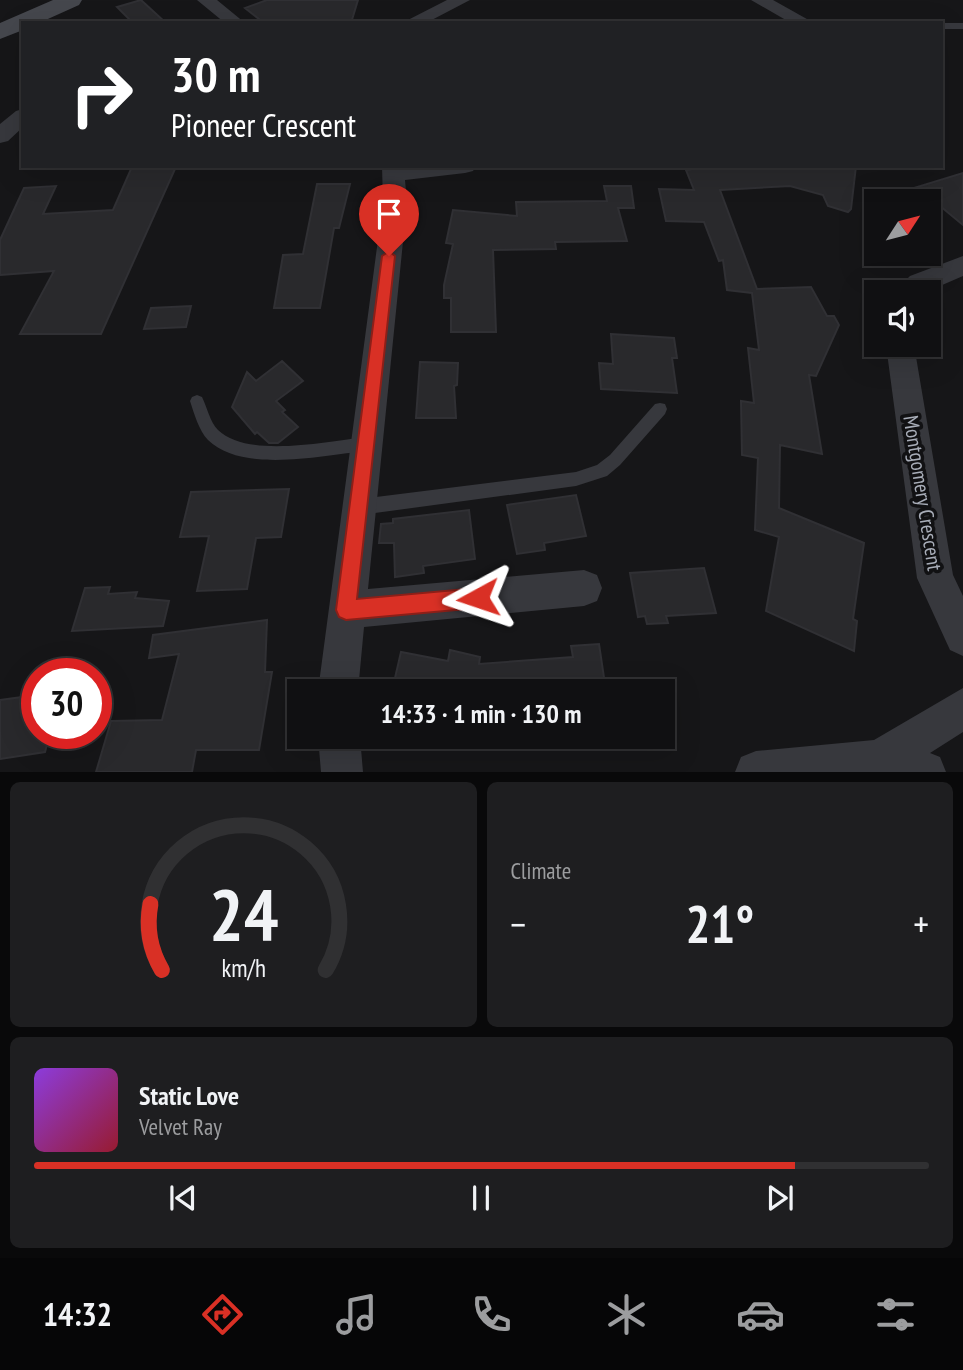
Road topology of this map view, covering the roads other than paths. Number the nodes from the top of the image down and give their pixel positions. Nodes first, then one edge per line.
1 (71, 0) edge
2 (206, 0) edge
3 (461, 0) edge
4 (760, 0) edge
5 (24, 21) edge
6 (233, 21) edge
7 (415, 21) edge
8 (801, 21) edge
9 (21, 23) edge
10 (943, 26) edge
11 (963, 26) edge
12 (0, 32) edge
13 (21, 117) edge
14 (0, 136) edge
15 (430, 168) edge
16 (394, 170) edge
17 (963, 265) edge
18 (926, 280) edge
19 (902, 357) edge
20 (197, 401) dead end
21 (660, 409) dead end
22 (366, 444) junction
23 (359, 507) junction
24 (584, 588) dead end
25 (346, 610) junction
26 (963, 637) edge
27 (339, 679) edge
28 (963, 708) edge
29 (340, 749) edge
30 (880, 761) junction
31 (342, 772) edge
32 (756, 772) edge
33 (925, 772) edge

1 - 5 main road
2 - 6 street
3 - 7 street
4 - 8 street
9 - 12 main road
10 - 11 lane
13 - 14 street
15 - 16 street
16 - 22 street
17 - 18 street
19 - 26 street, Montgomery Crescent
20 - 22 lane
21 - 23 lane
22 - 23 street
23 - 25 street
24 - 25 street
25 - 27 street
28 - 30 street
29 - 31 street
30 - 32 street
30 - 33 street

